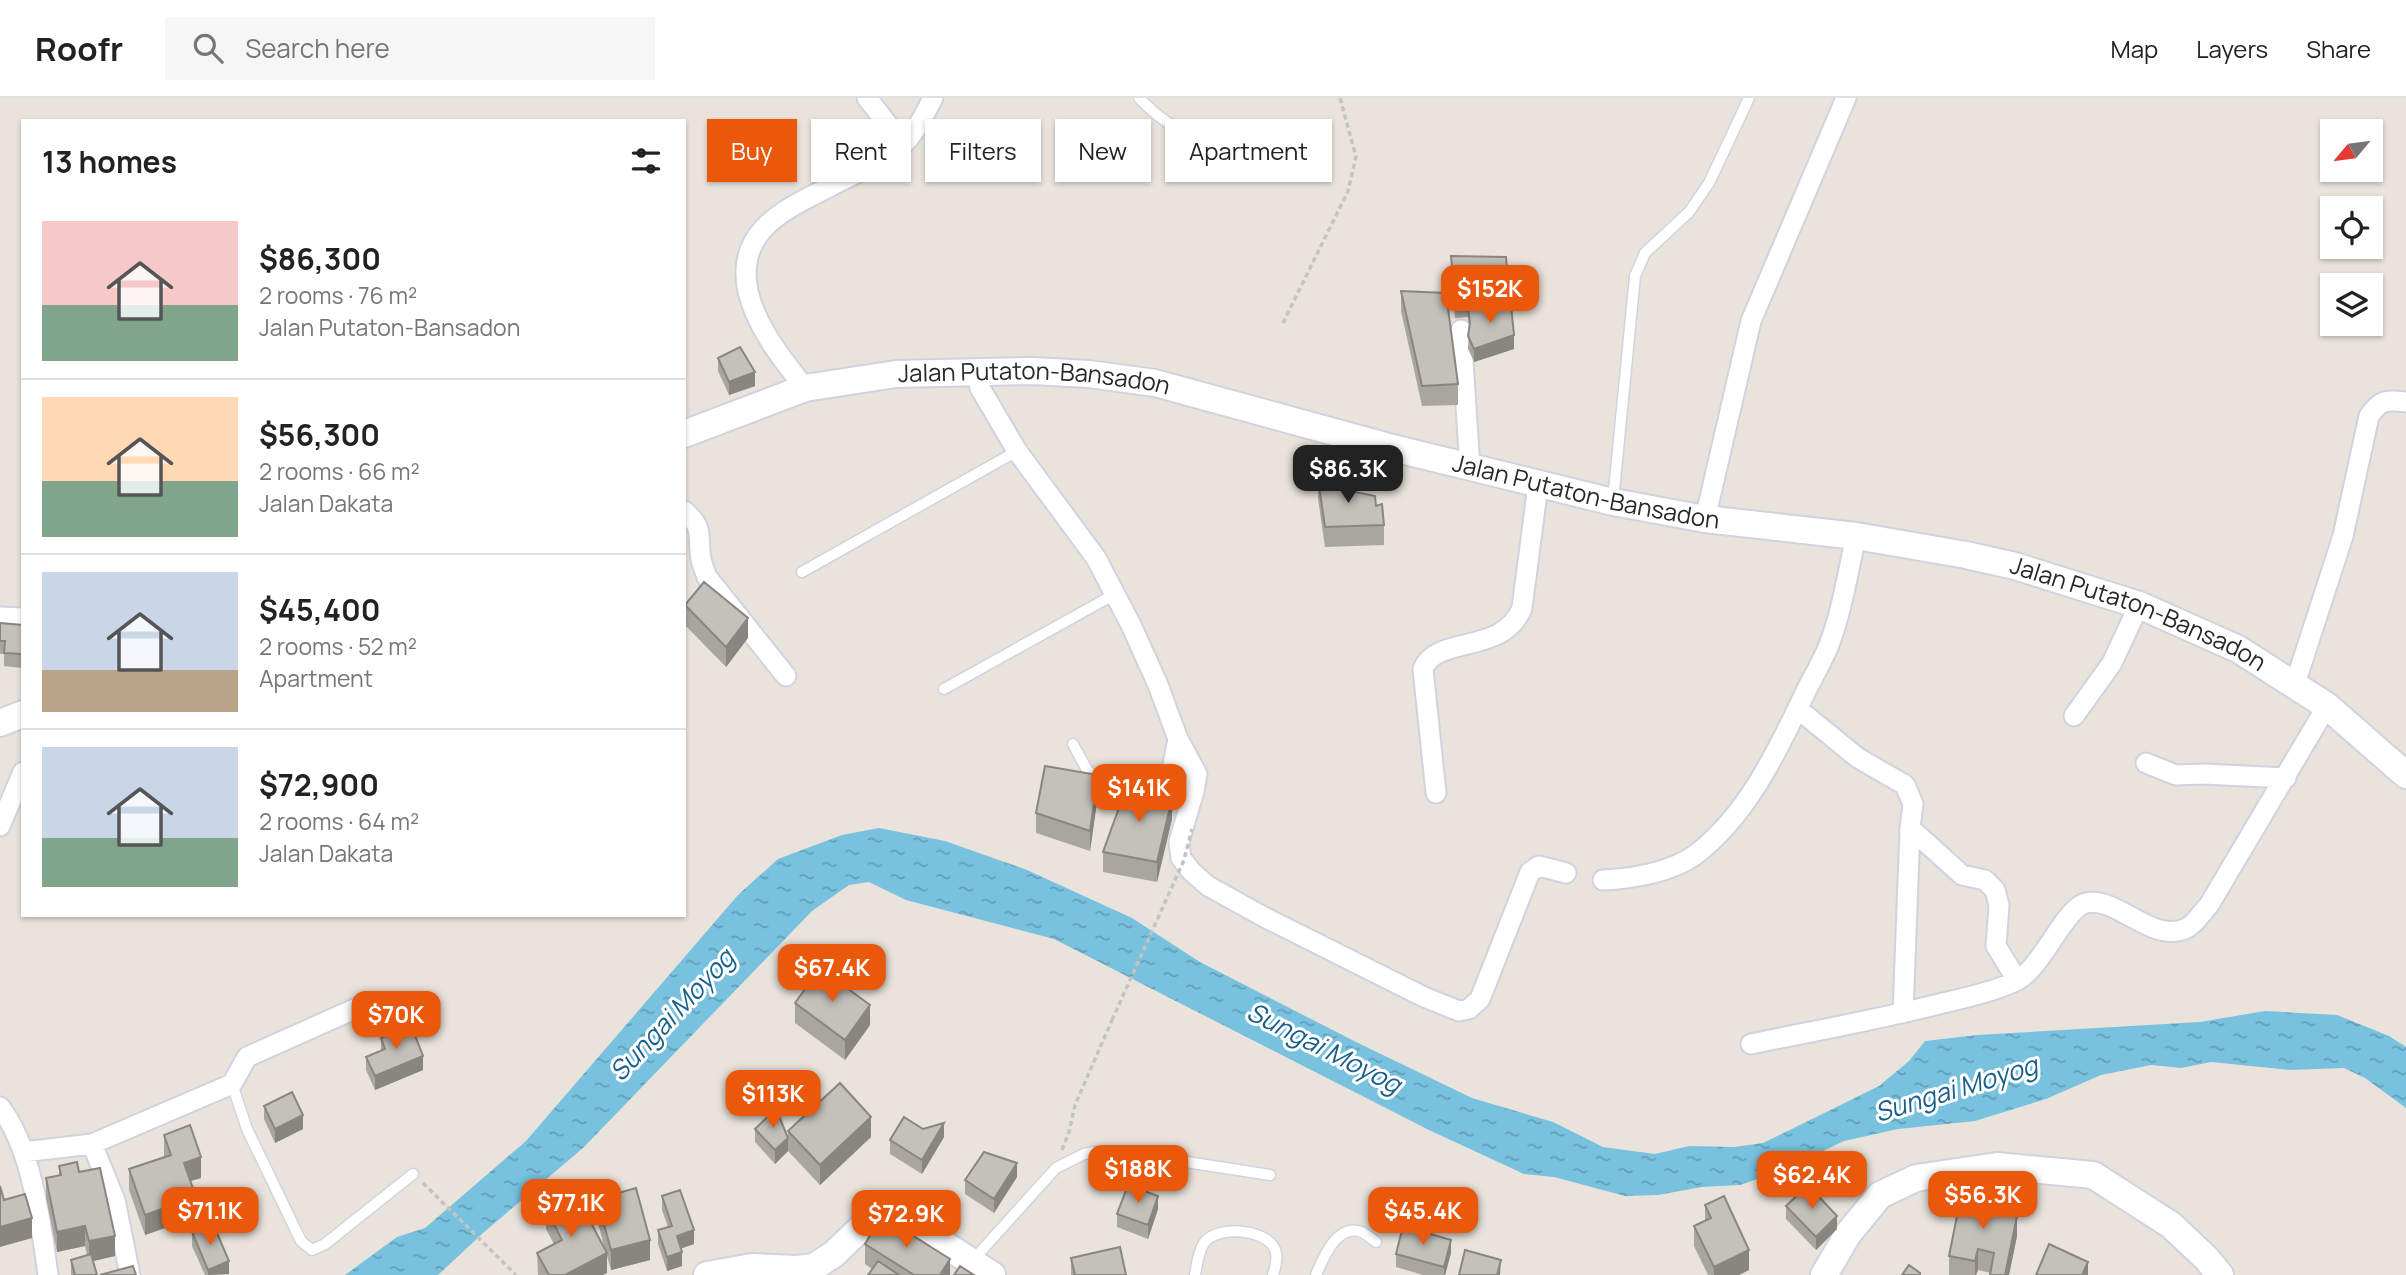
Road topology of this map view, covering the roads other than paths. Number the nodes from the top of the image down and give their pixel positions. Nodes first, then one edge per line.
1 (867, 98) edge
2 (933, 98) edge
3 (1139, 98) edge
4 (1749, 98) edge
5 (1846, 98) edge
6 (884, 119) edge
7 (1165, 121) edge
8 (911, 135) edge
9 (837, 182) edge
10 (1461, 330) dead end
11 (977, 373) junction
12 (805, 388) junction
13 (2406, 402) edge
14 (686, 433) edge
15 (1017, 451) junction
16 (1470, 468) junction
17 (1538, 485) junction
18 (1613, 502) junction
19 (686, 512) edge
20 (1705, 519) junction
21 (1856, 537) junction
22 (802, 572) dead end
23 (1115, 594) junction
24 (2139, 606) junction
25 (0, 617) edge
26 (21, 618) edge
27 (786, 676) dead end
28 (2295, 684) junction
29 (944, 689) dead end
30 (2327, 706) junction
31 (1798, 709) junction
32 (21, 715) edge
33 (2074, 716) dead end
34 (0, 723) edge
35 (1178, 739) junction
36 (1073, 744) dead end
37 (2146, 764) dead end
38 (2406, 775) edge
39 (21, 777) edge
40 (2286, 778) junction
41 (1436, 793) dead end
42 (1142, 799) edge
43 (1160, 803) edge
44 (0, 826) edge
45 (1910, 828) junction
46 (1566, 873) dead end
47 (1603, 880) dead end
48 (2017, 981) junction
49 (368, 1003) dead end
50 (1903, 1013) junction
51 (1751, 1045) dead end
52 (232, 1084) junction
53 (0, 1107) edge
54 (92, 1144) junction
55 (23, 1152) junction
56 (413, 1174) dead end
57 (1270, 1175) dead end
58 (1376, 1242) dead end
59 (983, 1268) edge
60 (48, 1275) edge
61 (130, 1275) edge
62 (707, 1275) edge
63 (1195, 1275) edge
64 (1273, 1275) edge
65 (1316, 1275) edge
66 (1824, 1275) edge
67 (2220, 1275) edge

1 - 6 street
2 - 8 street
3 - 7 lane
4 - 18 lane
5 - 20 street
9 - 12 street
10 - 16 street
11 - 12 street, Jalan Putaton-Bansadon
11 - 15 street
11 - 16 street, Jalan Putaton-Bansadon
12 - 14 street, Jalan Putaton-Bansadon
13 - 28 street
15 - 22 lane
15 - 23 street
16 - 17 street, Jalan Putaton-Bansadon
17 - 18 street, Jalan Putaton-Bansadon
17 - 41 street
18 - 20 street, Jalan Putaton-Bansadon
19 - 27 street
20 - 21 street, Jalan Putaton-Bansadon
21 - 24 street, Jalan Putaton-Bansadon
21 - 31 street
23 - 29 lane
23 - 35 street
24 - 28 street, Jalan Putaton-Bansadon
24 - 33 street
25 - 26 street
28 - 30 street, Jalan Putaton-Bansadon
30 - 38 street, Jalan Putaton-Bansadon
30 - 40 street
31 - 45 street
31 - 47 street
32 - 34 street
35 - 43 street
35 - 46 street
36 - 42 lane
37 - 40 street
39 - 44 street
40 - 48 street
45 - 48 street
45 - 50 street
48 - 50 street
49 - 52 street
50 - 51 street
52 - 54 street
52 - 56 lane
53 - 55 street
54 - 55 street
54 - 61 street
55 - 60 street
57 - 59 lane
58 - 65 lane
59 - 62 street
63 - 64 lane
66 - 67 street

